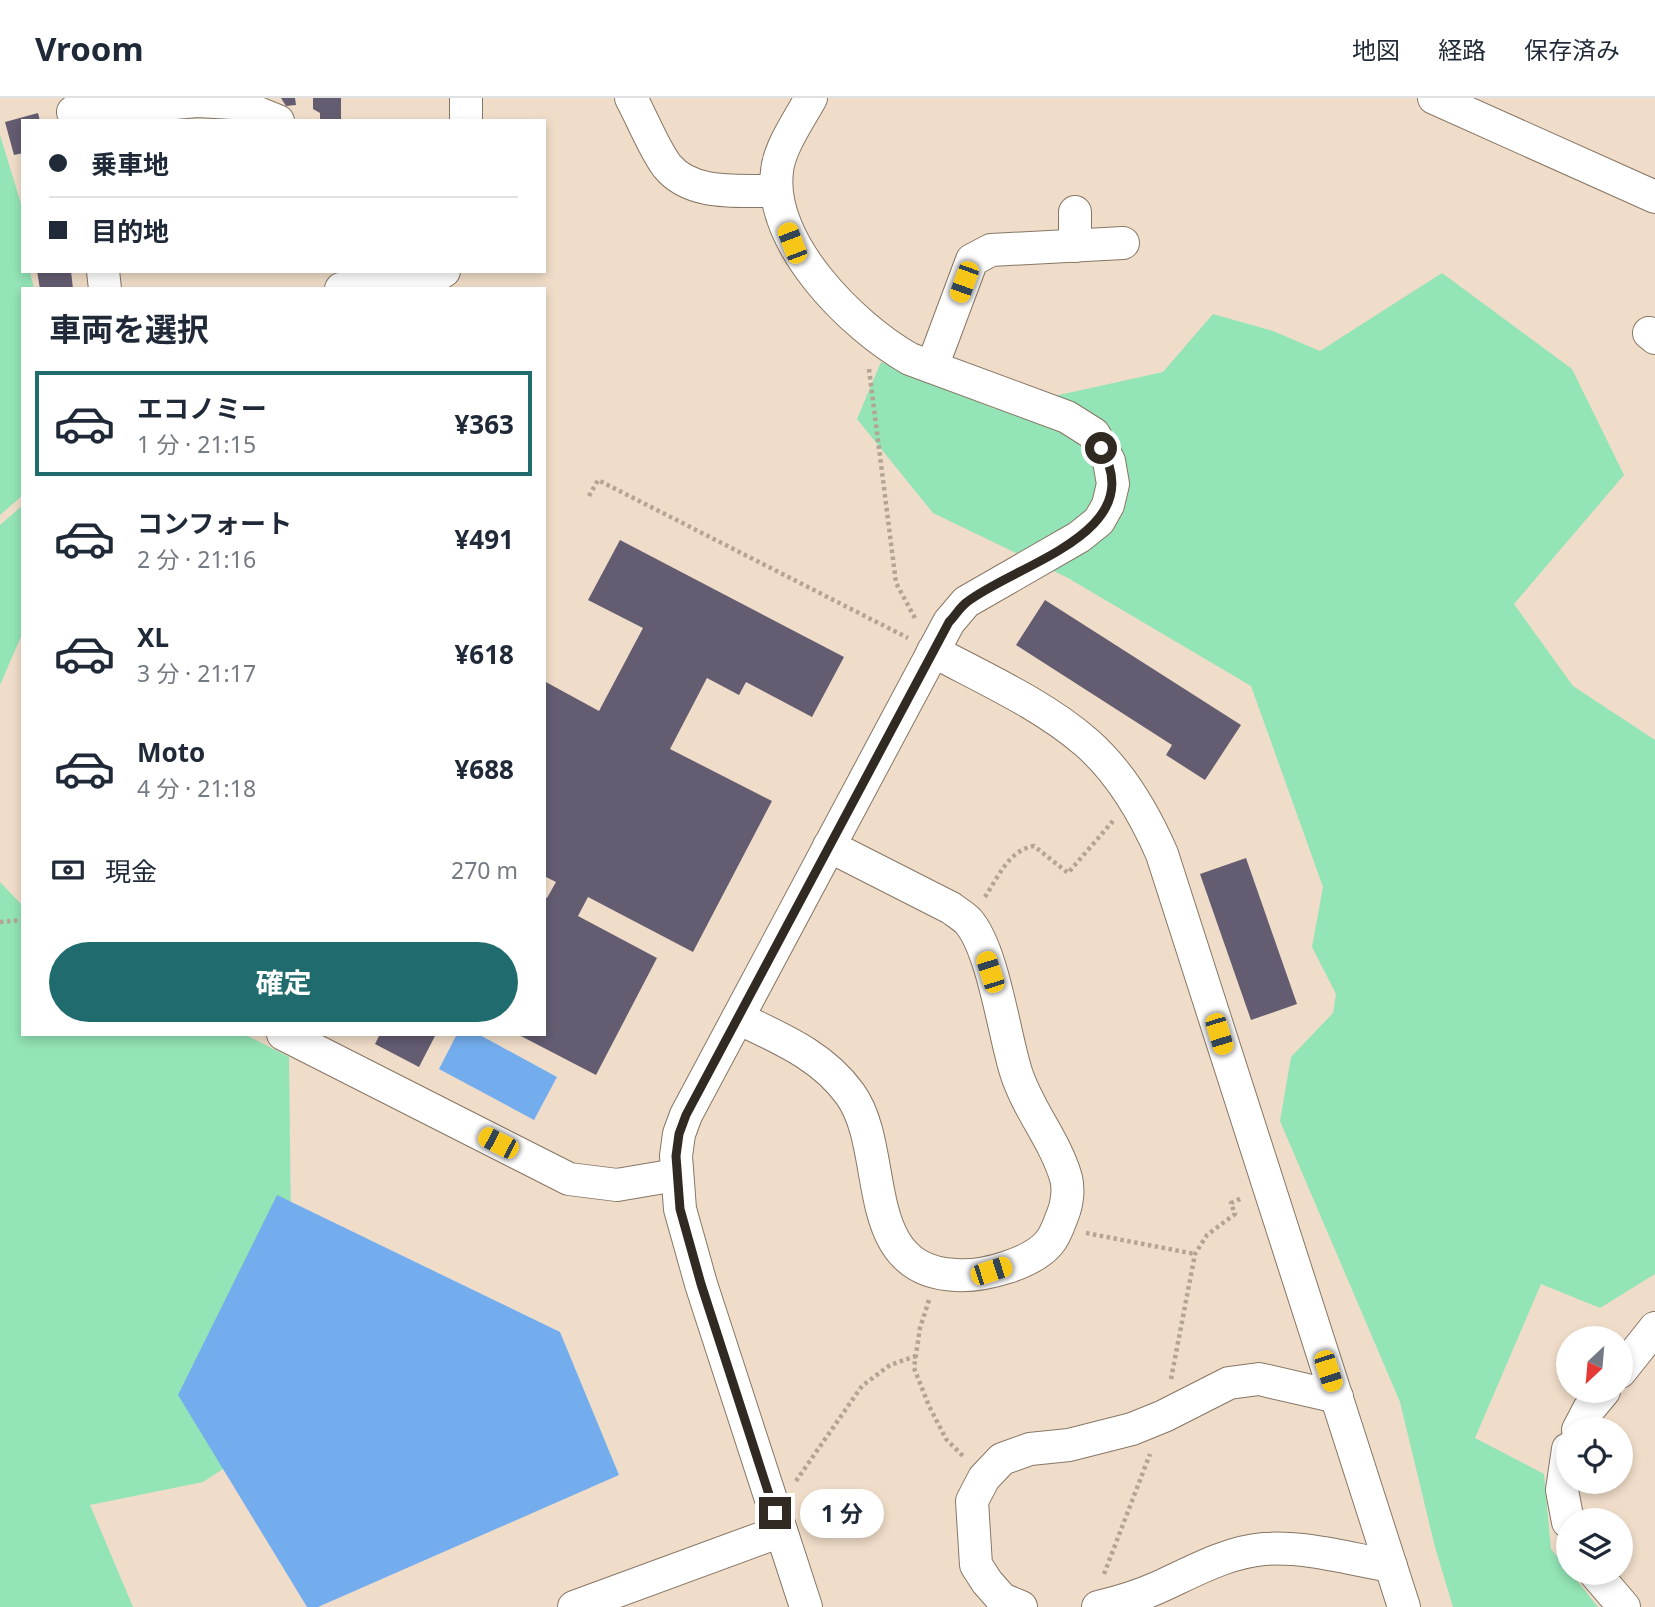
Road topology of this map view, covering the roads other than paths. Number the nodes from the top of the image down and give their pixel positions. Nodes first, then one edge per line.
1 (466, 98) edge
2 (631, 98) edge
3 (811, 98) edge
4 (1434, 98) edge
5 (72, 110) edge
6 (273, 119) edge
7 (466, 119) edge
8 (776, 191) junction
9 (1655, 197) edge
10 (1075, 212) dead end
11 (1123, 243) dead end
12 (1075, 246) junction
13 (441, 273) edge
14 (363, 287) edge
15 (932, 367) junction
16 (933, 651) junction
17 (829, 846) junction
18 (738, 1018) junction
19 (287, 1036) edge
20 (676, 1175) junction
21 (1655, 1328) edge
22 (1633, 1356) edge
23 (1336, 1397) junction
24 (778, 1522) junction
25 (1391, 1566) junction
26 (1605, 1585) edge
27 (623, 1599) edge
28 (574, 1607) edge
29 (806, 1607) edge
30 (1021, 1607) edge
31 (1098, 1607) edge
32 (1404, 1607) edge
33 (1624, 1607) edge

1 - 7 street
2 - 8 street
3 - 8 street
4 - 9 street
5 - 6 street
8 - 15 street
10 - 12 street
11 - 12 street
12 - 15 street
13 - 14 street
15 - 16 street
16 - 17 street
16 - 23 street
17 - 18 street
17 - 18 street
18 - 20 street
19 - 20 street
20 - 24 street
21 - 22 street
23 - 25 street
23 - 30 street
24 - 27 street
24 - 29 street
25 - 31 street
25 - 32 street
26 - 33 street
27 - 28 street

